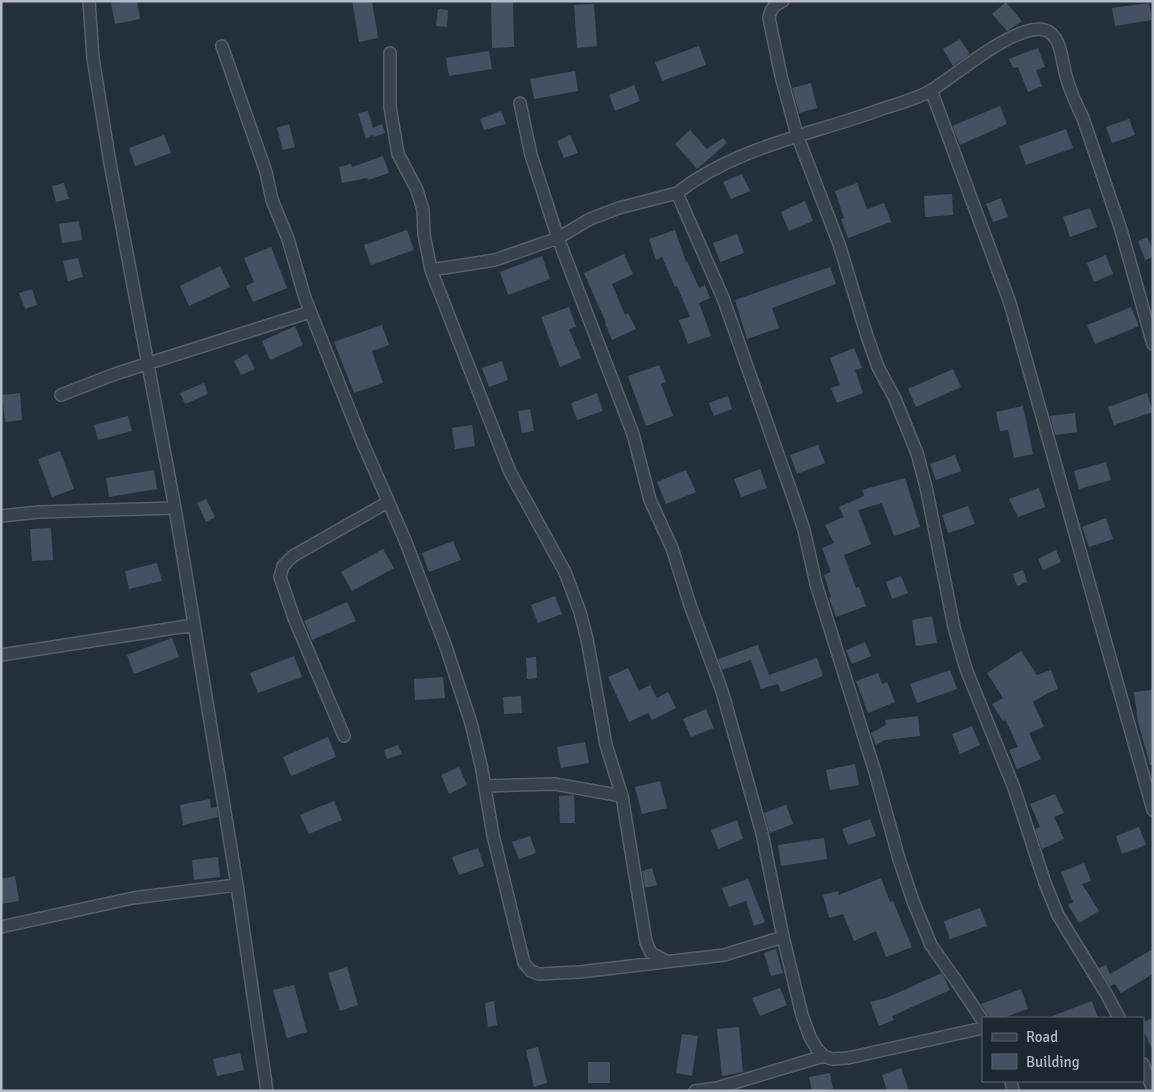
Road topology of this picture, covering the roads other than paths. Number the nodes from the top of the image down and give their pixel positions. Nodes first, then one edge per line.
1 (89, 1) edge
2 (783, 1) edge
3 (222, 46) dead end
4 (390, 53) dead end
5 (931, 90) junction
6 (520, 103) dead end
7 (797, 135) junction
8 (677, 193) junction
9 (558, 238) junction
10 (431, 270) junction
11 (310, 312) junction
12 (1153, 344) edge
13 (149, 364) junction
14 (61, 395) dead end
15 (388, 502) junction
16 (175, 508) junction
17 (1, 516) edge
18 (194, 625) junction
19 (1, 655) edge
20 (344, 736) dead end
21 (485, 786) dead end
22 (622, 796) junction
23 (1152, 802) edge
24 (237, 885) junction
25 (1, 927) edge
26 (784, 937) junction
27 (668, 961) junction
28 (1118, 1017) edge
29 (982, 1019) edge
30 (982, 1028) edge
31 (824, 1056) junction
32 (1144, 1067) edge
33 (1153, 1090) edge
34 (267, 1091) edge
35 (695, 1091) edge

1 - 13 street
2 - 7 street
3 - 11 street
4 - 10 street
5 - 7 street
5 - 12 street
5 - 23 street
6 - 9 street
7 - 8 street
7 - 28 street
8 - 9 street
8 - 29 street
9 - 10 street
9 - 26 street
10 - 22 street
11 - 13 street
11 - 15 street
13 - 14 street
13 - 16 street
15 - 20 street
15 - 27 street
16 - 17 street
16 - 18 street
18 - 19 street
18 - 24 street
21 - 22 street
22 - 27 street
24 - 25 street
24 - 34 street
26 - 27 street
26 - 31 street
30 - 31 street
31 - 35 street
32 - 33 street

